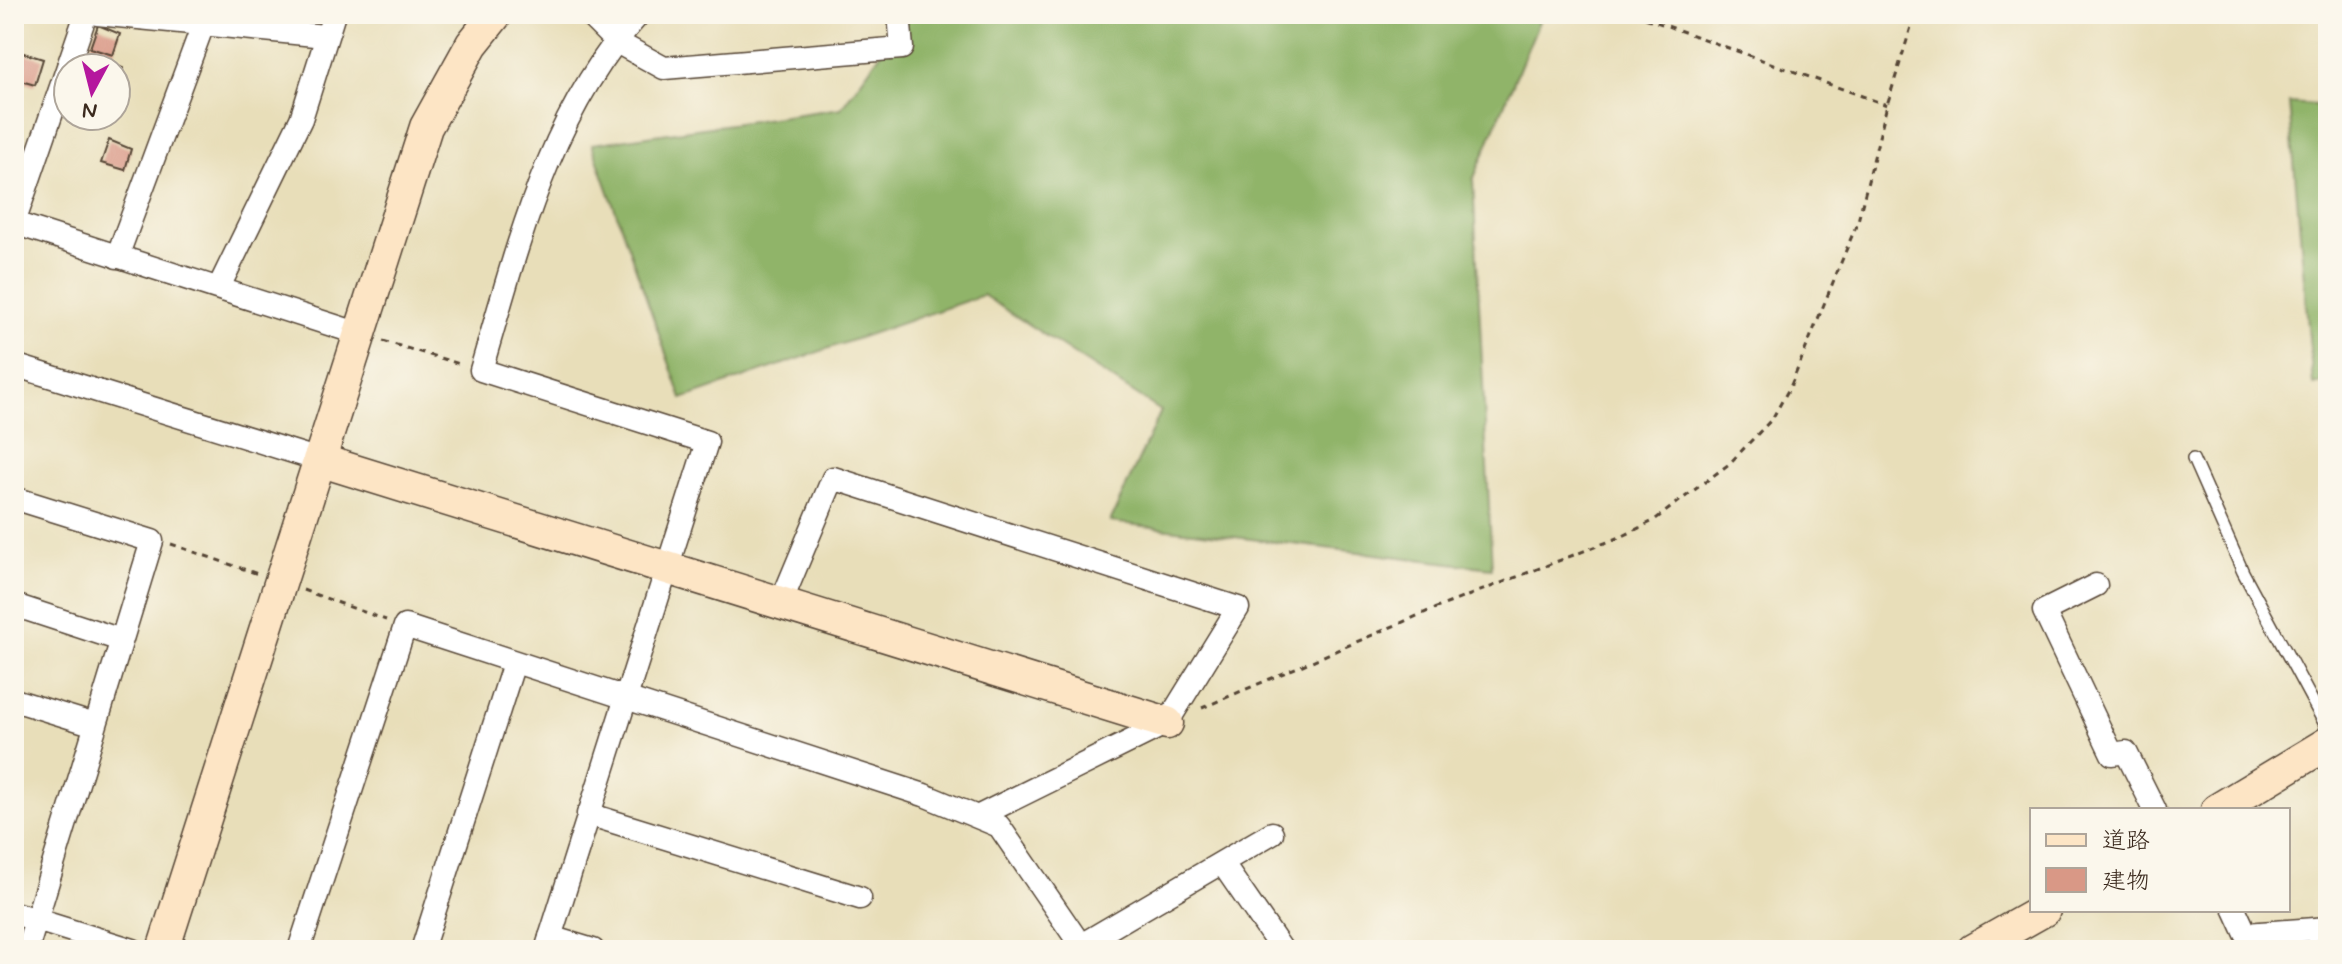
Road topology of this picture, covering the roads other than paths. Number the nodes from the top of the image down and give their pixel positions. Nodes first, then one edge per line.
1 (86, 14) edge
2 (97, 14) edge
3 (334, 14) edge
4 (496, 14) edge
5 (588, 14) edge
6 (639, 14) edge
7 (899, 14) edge
8 (205, 20) edge
9 (325, 36) junction
10 (615, 41) junction
11 (14, 223) edge
12 (117, 257) junction
13 (219, 287) junction
14 (360, 334) junction
15 (14, 365) edge
16 (2193, 459) dead end
17 (319, 460) junction
18 (14, 498) edge
19 (669, 571) junction
20 (2096, 585) dead end
21 (14, 605) edge
22 (780, 605) junction
23 (121, 640) junction
24 (514, 663) junction
25 (625, 696) junction
26 (14, 700) edge
27 (1167, 723) junction
28 (95, 725) junction
29 (2328, 730) edge
30 (2328, 743) edge
31 (2154, 808) edge
32 (2220, 808) edge
33 (588, 814) junction
34 (979, 816) junction
35 (1272, 833) dead end
36 (1222, 863) junction
37 (860, 898) dead end
38 (2041, 912) edge
39 (2236, 912) edge
40 (14, 913) edge
41 (37, 920) junction
42 (2328, 928) edge
43 (2243, 942) edge
44 (548, 943) edge
45 (1991, 946) edge
46 (1082, 948) edge
47 (27, 950) edge
48 (133, 950) edge
49 (163, 950) edge
50 (299, 950) edge
51 (422, 950) edge
52 (593, 950) edge
53 (1282, 950) edge

1 - 11 street
2 - 8 street
3 - 9 street
4 - 14 street
5 - 10 street
6 - 10 street
7 - 10 street
8 - 9 street
8 - 12 street
9 - 13 street
10 - 19 street
11 - 12 street
12 - 13 street
13 - 14 street
14 - 17 street
15 - 17 street
16 - 29 lane
17 - 19 street
17 - 49 street
18 - 23 street
19 - 22 street
19 - 25 street
20 - 31 street
21 - 23 street
22 - 27 street
22 - 27 street
23 - 28 street
24 - 25 street
24 - 50 street
24 - 51 street
25 - 33 street
25 - 34 street
26 - 28 street
27 - 34 street
28 - 41 street
30 - 32 street
33 - 37 street
33 - 44 street
34 - 46 street
35 - 36 street
36 - 46 street
36 - 53 street
38 - 45 street
39 - 43 street
40 - 41 street
41 - 47 street
41 - 48 street
42 - 43 street
44 - 52 street

